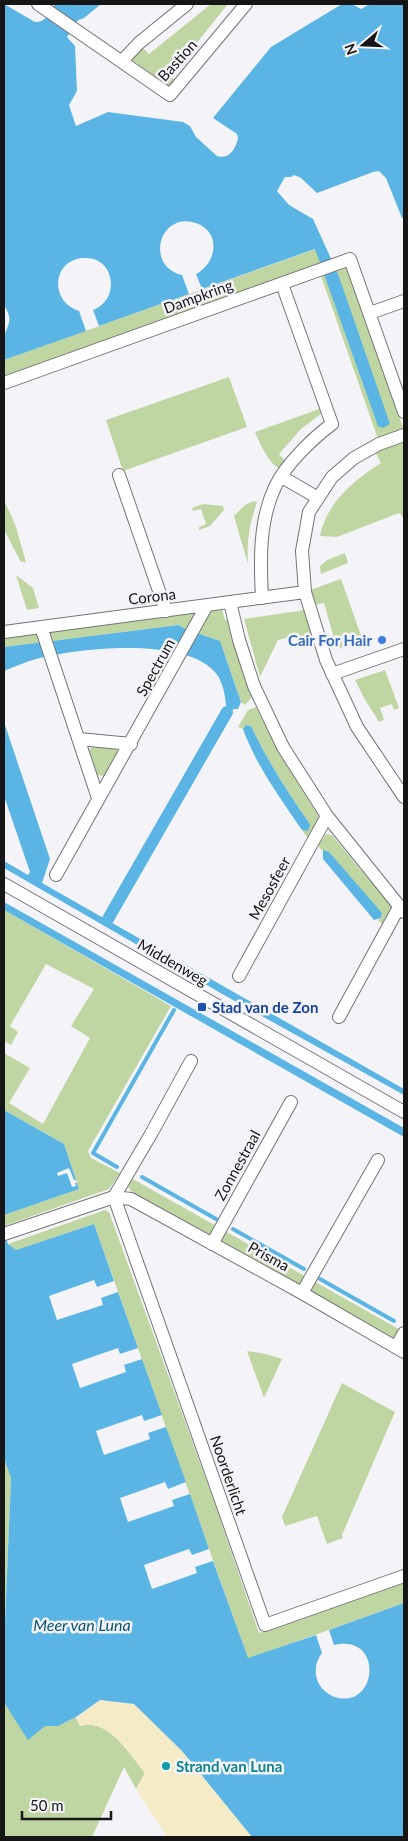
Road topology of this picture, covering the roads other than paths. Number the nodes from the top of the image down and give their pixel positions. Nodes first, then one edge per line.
1 (38, 4) edge
2 (187, 4) edge
3 (246, 4) edge
4 (122, 61) junction
5 (282, 284) junction
6 (404, 301) edge
7 (370, 313) junction
8 (4, 384) edge
9 (404, 412) edge
10 (404, 435) edge
11 (119, 475) dead end
12 (282, 477) junction
13 (318, 498) junction
14 (305, 592) junction
15 (262, 598) junction
16 (230, 602) junction
17 (208, 605) junction
18 (166, 611) junction
19 (41, 627) junction
20 (4, 632) edge
21 (404, 649) edge
22 (332, 674) junction
23 (79, 739) junction
24 (131, 744) junction
25 (404, 797) edge
26 (98, 798) junction
27 (327, 816) junction
28 (56, 875) dead end
29 (4, 884) edge
30 (402, 910) edge
31 (239, 976) dead end
32 (339, 1018) dead end
33 (191, 1061) dead end
34 (291, 1102) dead end
35 (404, 1112) edge
36 (378, 1160) dead end
37 (114, 1196) junction
38 (4, 1234) edge
39 (212, 1244) junction
40 (302, 1293) junction
41 (404, 1333) edge
42 (400, 1350) edge
43 (404, 1576) edge

1 - 4 street, Bastion
2 - 4 street
3 - 4 street, Bastion
5 - 7 street, Dampkring
5 - 8 street, Dampkring
5 - 12 street
6 - 7 street
7 - 9 street
10 - 13 street
11 - 18 street
12 - 13 street
12 - 15 street
13 - 14 street
14 - 15 street, Corona
14 - 22 street
15 - 16 street, Corona
16 - 17 street, Corona
16 - 27 street
17 - 18 street, Corona
17 - 24 street, Spectrum
18 - 19 street, Corona
19 - 20 street, Corona
19 - 23 street
21 - 22 street
22 - 25 street
23 - 24 street
23 - 26 street
24 - 26 street, Spectrum
26 - 28 street, Spectrum
27 - 30 street
27 - 31 street, Mesosfeer
29 - 35 street, Middenweg
30 - 32 street
33 - 37 street
34 - 39 street, Zonnestraal
36 - 40 street
37 - 38 street
37 - 39 street, Prisma
37 - 43 street, Noorderlicht
39 - 40 street, Prisma
40 - 42 street, Prisma
41 - 42 street

